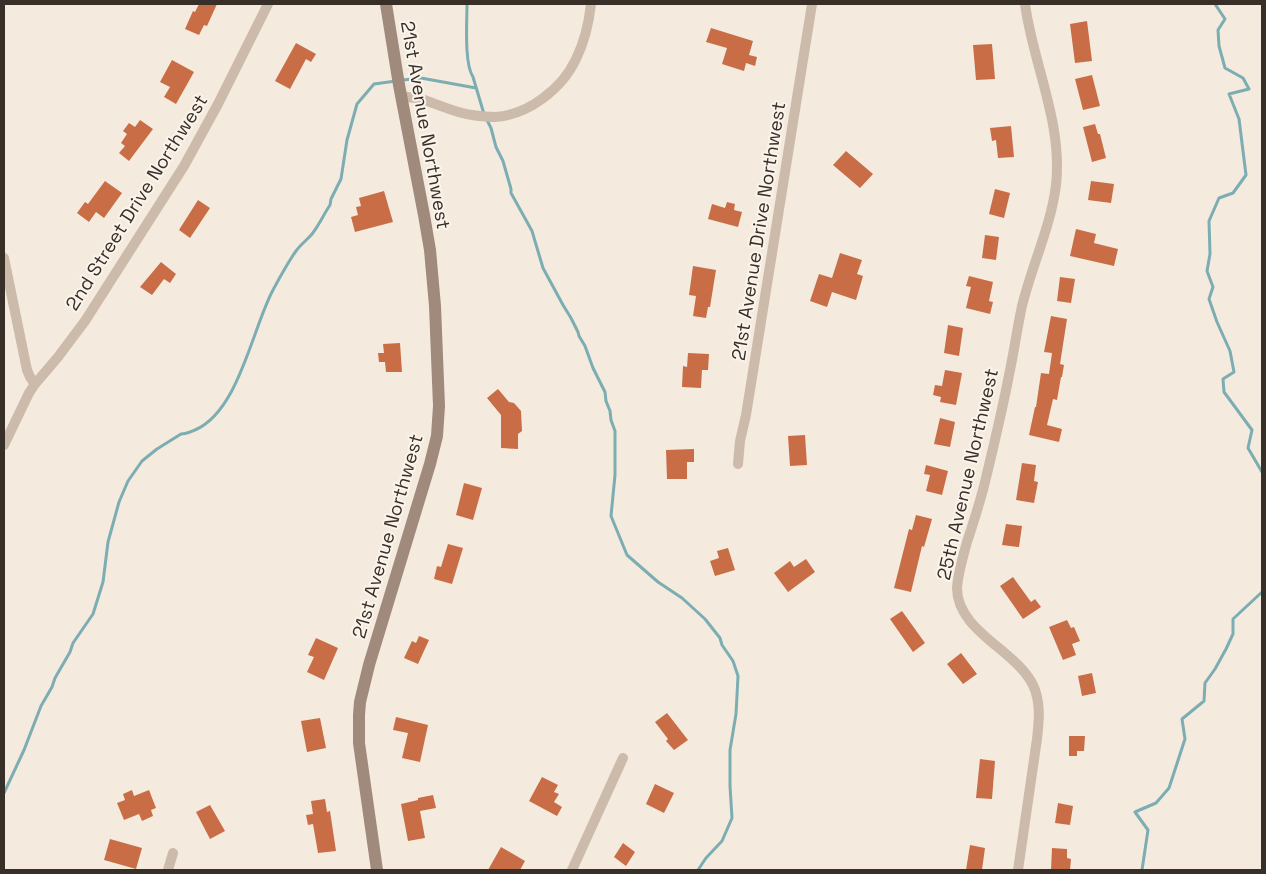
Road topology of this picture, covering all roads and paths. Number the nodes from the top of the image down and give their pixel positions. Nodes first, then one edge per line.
1 (268, 4) edge
2 (386, 4) edge
3 (591, 4) edge
4 (812, 4) edge
5 (1025, 4) edge
6 (401, 96) junction
7 (4, 258) edge
8 (35, 384) junction
9 (4, 446) edge
10 (738, 464) dead end
11 (623, 758) dead end
12 (174, 853) dead end
13 (168, 870) edge
14 (377, 870) edge
15 (572, 870) edge
16 (1018, 870) edge

1 - 8 street, 2nd Street Drive Northwest
2 - 6 street, 21st Avenue Northwest
3 - 6 street
4 - 10 street, 21st Avenue Drive Northwest
5 - 16 street, 25th Avenue Northwest
6 - 14 street, 21st Avenue Northwest
7 - 8 street
8 - 9 street, 2nd Street Drive Northwest
11 - 15 street
12 - 13 street

